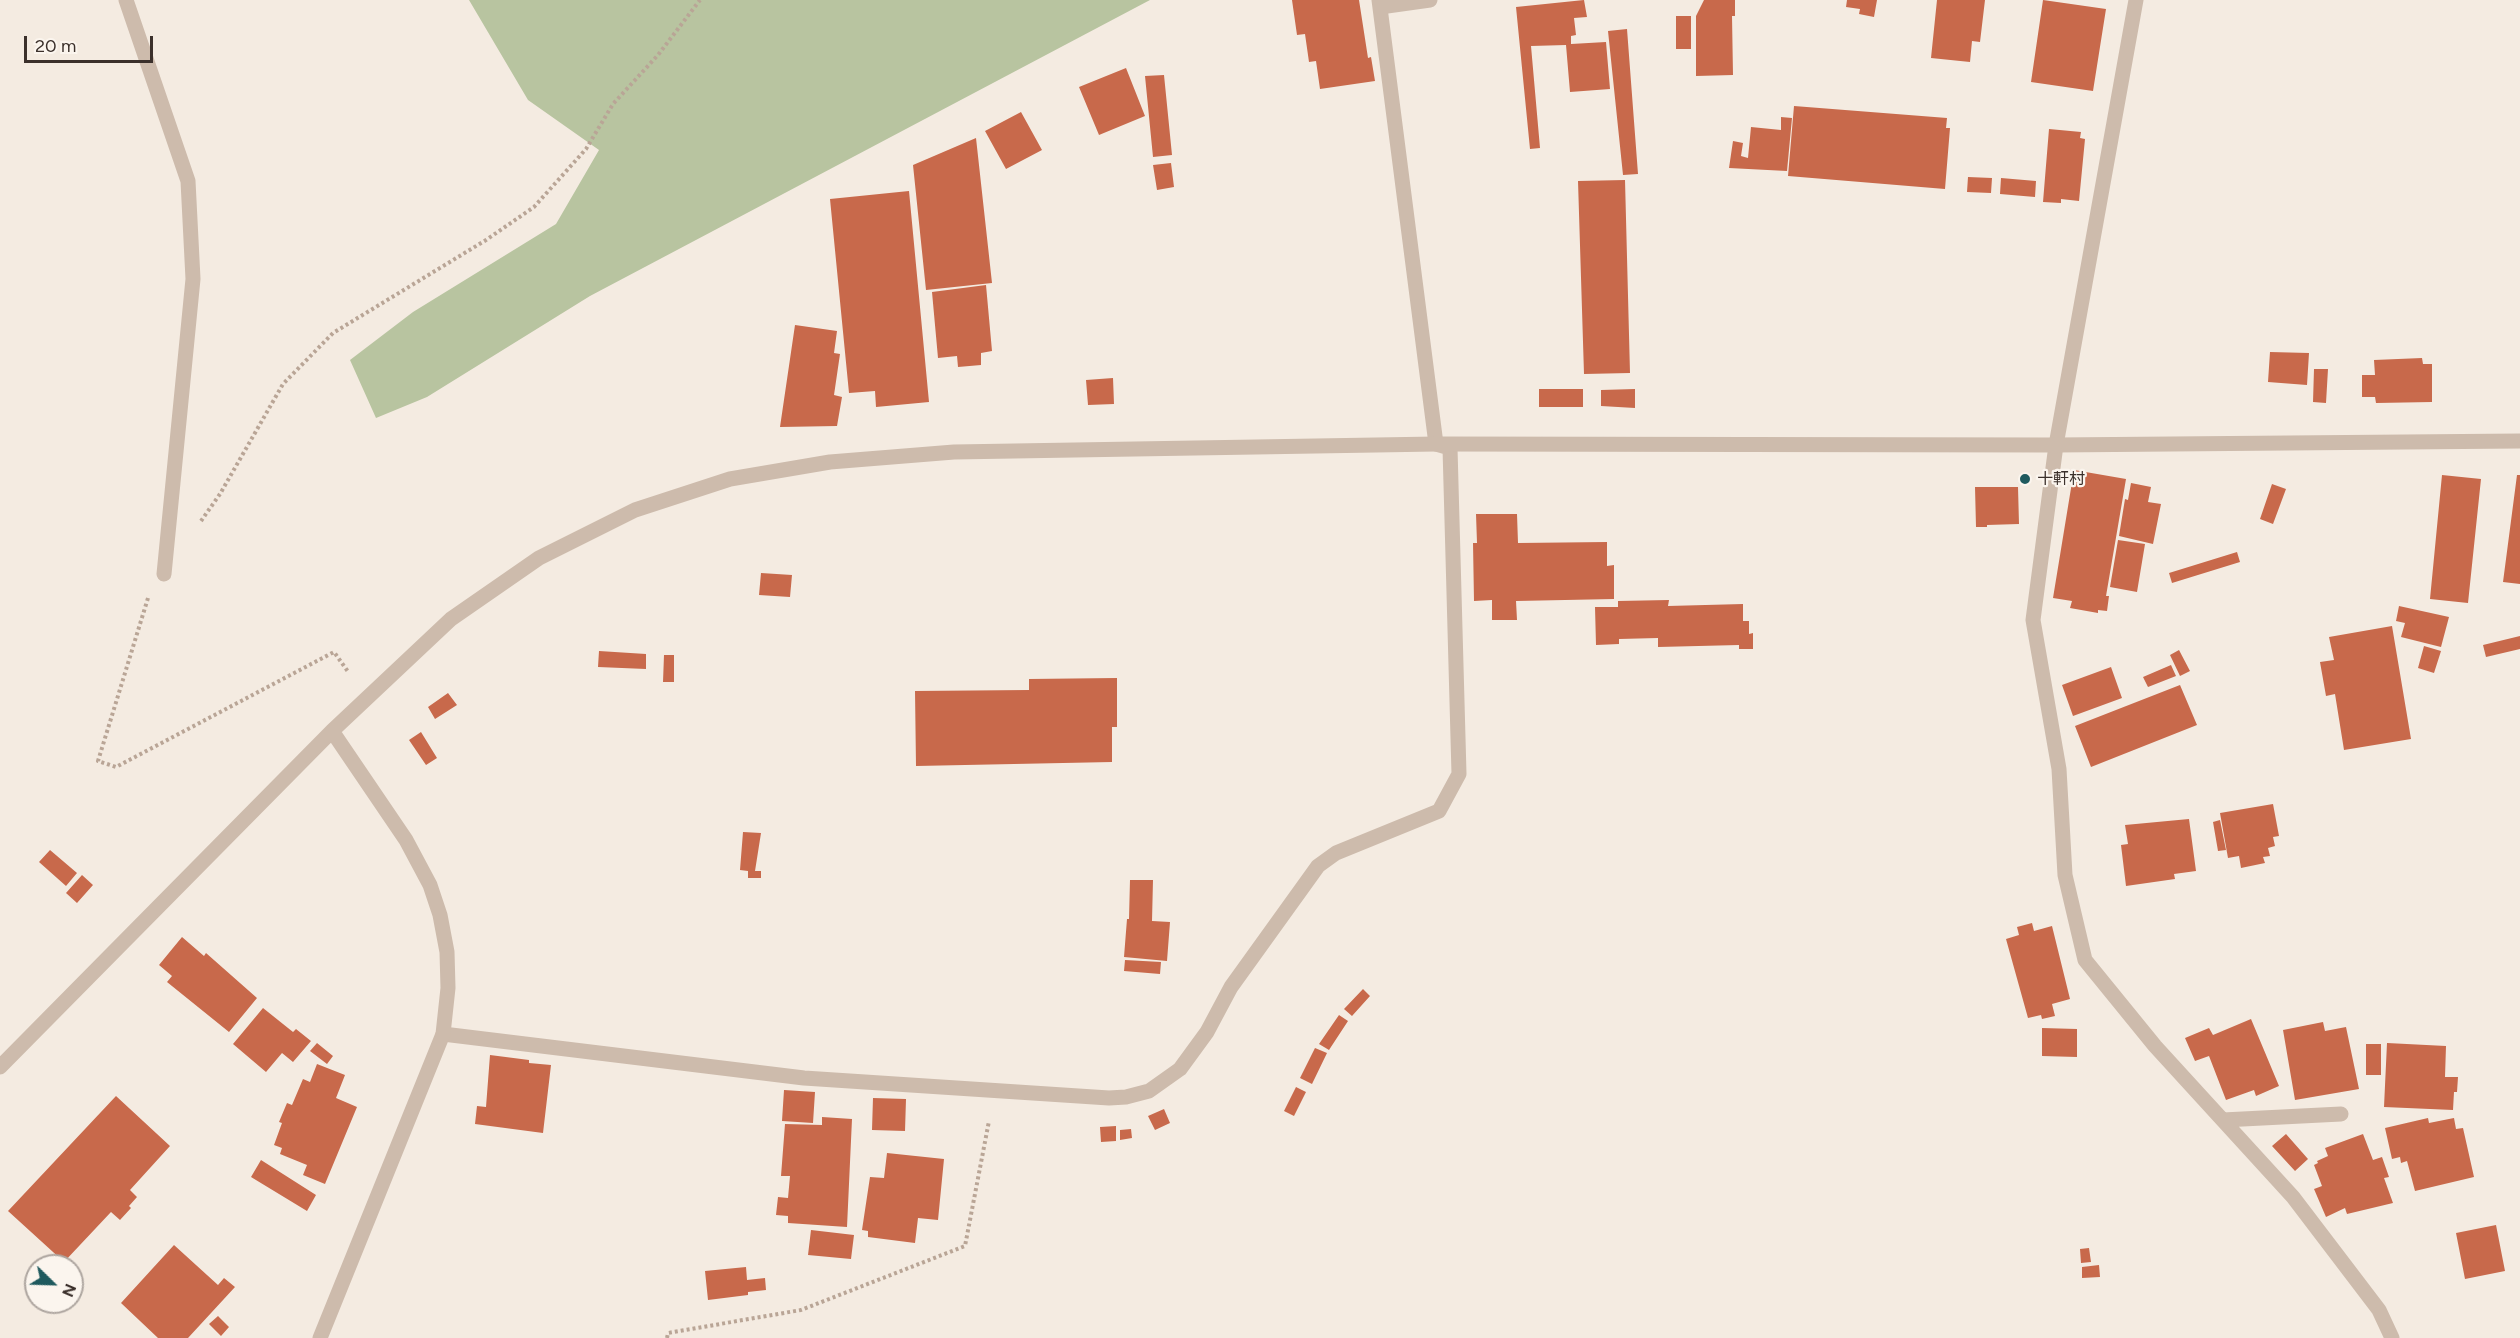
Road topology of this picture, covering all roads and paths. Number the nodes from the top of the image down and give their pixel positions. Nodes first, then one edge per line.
1 (126, 0) edge
2 (700, 0) edge
3 (1430, 0) edge
4 (2136, 0) edge
5 (1380, 3) edge
6 (2520, 441) edge
7 (1436, 444) junction
8 (2056, 445) junction
9 (195, 530) dead end
10 (164, 574) dead end
11 (145, 603) dead end
12 (351, 675) dead end
13 (332, 731) junction
14 (442, 1034) junction
15 (0, 1067) edge
16 (995, 1091) junction
17 (2342, 1114) dead end
18 (2223, 1120) junction
19 (320, 1338) edge
20 (667, 1338) edge
21 (2392, 1338) edge

1 - 10 street
2 - 9 path
3 - 5 street
4 - 8 street
5 - 7 street
6 - 8 street
7 - 8 street
7 - 13 street
7 - 16 street
8 - 18 street
11 - 12 path
13 - 14 street
13 - 15 street
14 - 16 street
14 - 19 street
16 - 20 path
17 - 18 street
18 - 21 street

